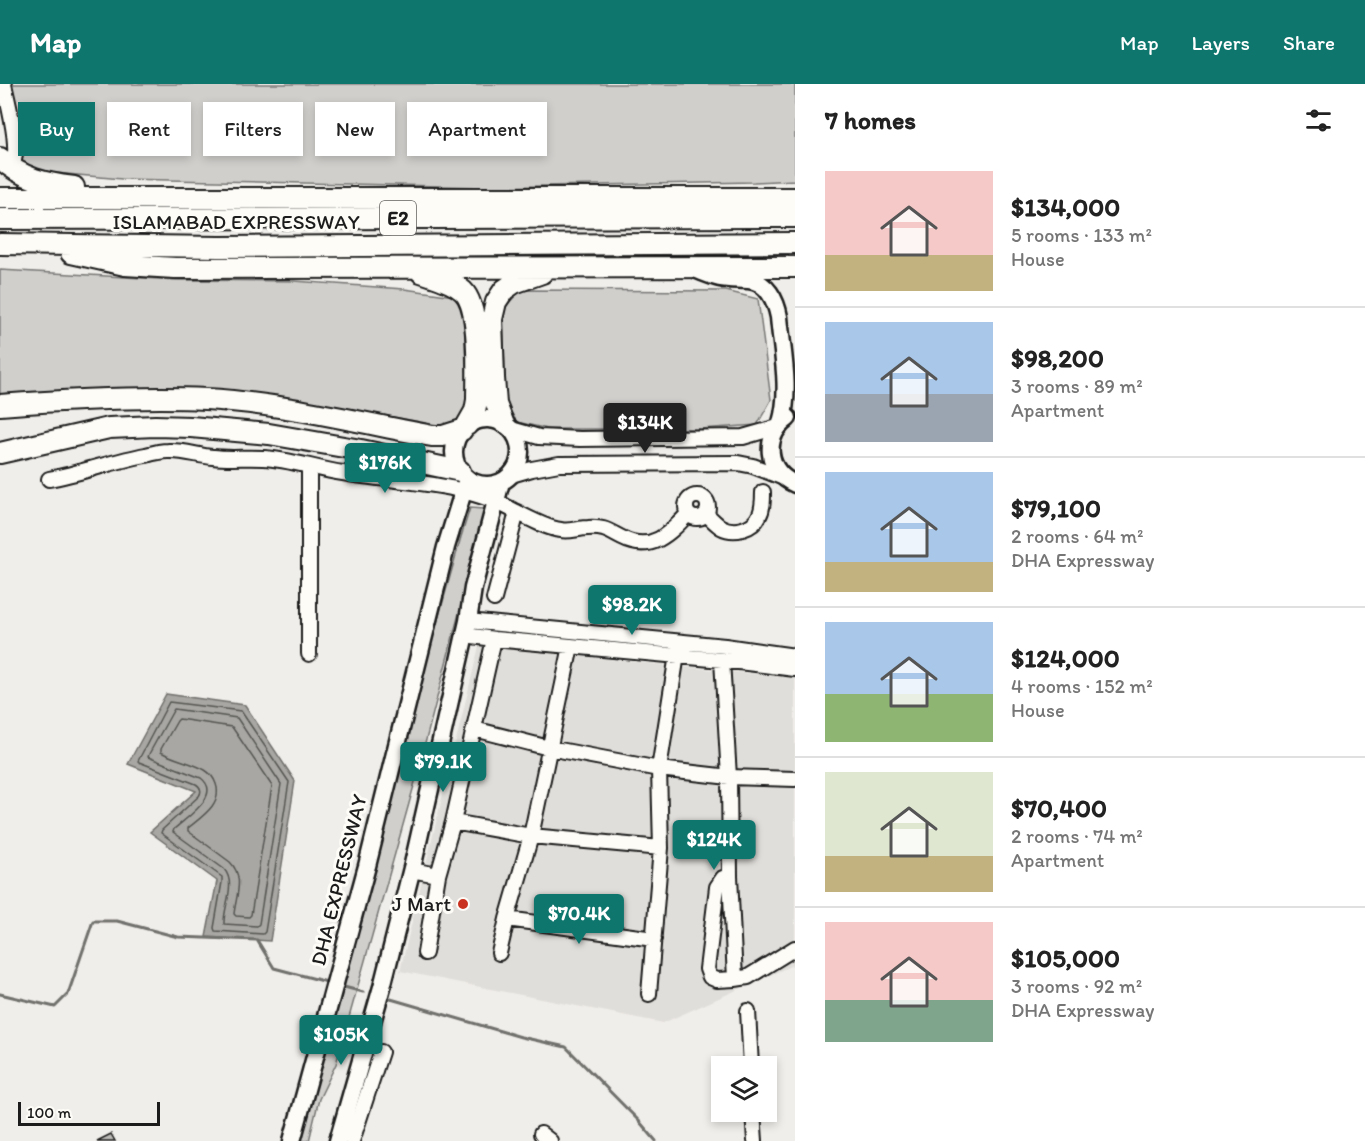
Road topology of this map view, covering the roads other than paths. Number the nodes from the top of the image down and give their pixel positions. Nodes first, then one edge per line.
1 (4, 84) edge
2 (6, 163) edge
3 (115, 197) junction
4 (0, 198) edge
5 (795, 198) edge
6 (795, 217) edge
7 (0, 219) edge
8 (0, 243) edge
9 (795, 243) edge
10 (30, 244) junction
11 (408, 267) junction
12 (562, 267) junction
13 (688, 267) junction
14 (795, 267) edge
15 (0, 405) edge
16 (784, 422) edge
17 (507, 426) junction
18 (464, 428) junction
19 (0, 453) edge
20 (309, 467) junction
21 (49, 479) dead end
22 (506, 479) junction
23 (463, 480) junction
24 (789, 481) edge
25 (764, 492) dead end
26 (496, 501) junction
27 (517, 512) junction
28 (688, 514) junction
29 (706, 514) junction
30 (473, 588) junction
31 (467, 628) junction
32 (494, 639) junction
33 (571, 646) junction
34 (677, 649) junction
35 (309, 654) dead end
36 (795, 656) edge
37 (722, 660) junction
38 (795, 669) edge
39 (474, 729) junction
40 (549, 748) junction
41 (659, 769) junction
42 (729, 777) junction
43 (795, 779) edge
44 (453, 822) junction
45 (531, 836) junction
46 (661, 848) junction
47 (411, 870) junction
48 (438, 875) junction
49 (730, 876) junction
50 (507, 919) junction
51 (654, 939) junction
52 (795, 948) edge
53 (425, 953) dead end
54 (499, 953) dead end
55 (735, 979) junction
56 (649, 994) dead end
57 (748, 1011) dead end
58 (381, 1052) dead end
59 (750, 1056) edge
60 (355, 1108) junction
61 (754, 1122) edge
62 (292, 1141) edge
63 (338, 1141) edge
64 (352, 1141) edge
65 (755, 1141) edge

1 - 2 street
2 - 3 highway
3 - 4 highway
3 - 5 highway
6 - 7 highway, ISLAMABAD EXPRESSWAY / E2
8 - 10 highway, ISLAMABAD EXPRESSWAY / E2
9 - 10 highway, ISLAMABAD EXPRESSWAY / E2
10 - 11 highway
11 - 12 highway
11 - 18 highway
12 - 13 highway
12 - 17 highway
13 - 14 highway
13 - 16 main road
15 - 18 highway
16 - 17 street
16 - 24 main road
17 - 18 main road
17 - 22 main road
18 - 23 main road
19 - 23 highway
20 - 21 street
20 - 23 street
20 - 35 street
22 - 23 main road
22 - 24 street
22 - 26 main road
23 - 26 street
23 - 62 main road, DHA EXPRESSWAY
25 - 29 street
26 - 27 street
26 - 30 main road
27 - 28 street
27 - 30 street
28 - 29 street
28 - 29 street
30 - 31 main road
31 - 32 street
31 - 34 street
31 - 47 main road
32 - 33 street
32 - 39 street
33 - 34 street
33 - 40 street
34 - 36 street
34 - 37 street
34 - 41 street
37 - 38 street
37 - 42 street
39 - 40 street
39 - 44 street
40 - 41 street
40 - 45 street
41 - 42 street
41 - 46 street
42 - 43 street
42 - 49 street
44 - 45 street
44 - 48 street
45 - 46 street
45 - 50 street
46 - 51 street
47 - 48 street
47 - 60 main road
48 - 53 street
49 - 55 street
49 - 55 street
50 - 51 street
50 - 54 street
51 - 56 street
52 - 55 street
57 - 59 street
58 - 60 street
60 - 63 main road
60 - 64 street
61 - 65 street

